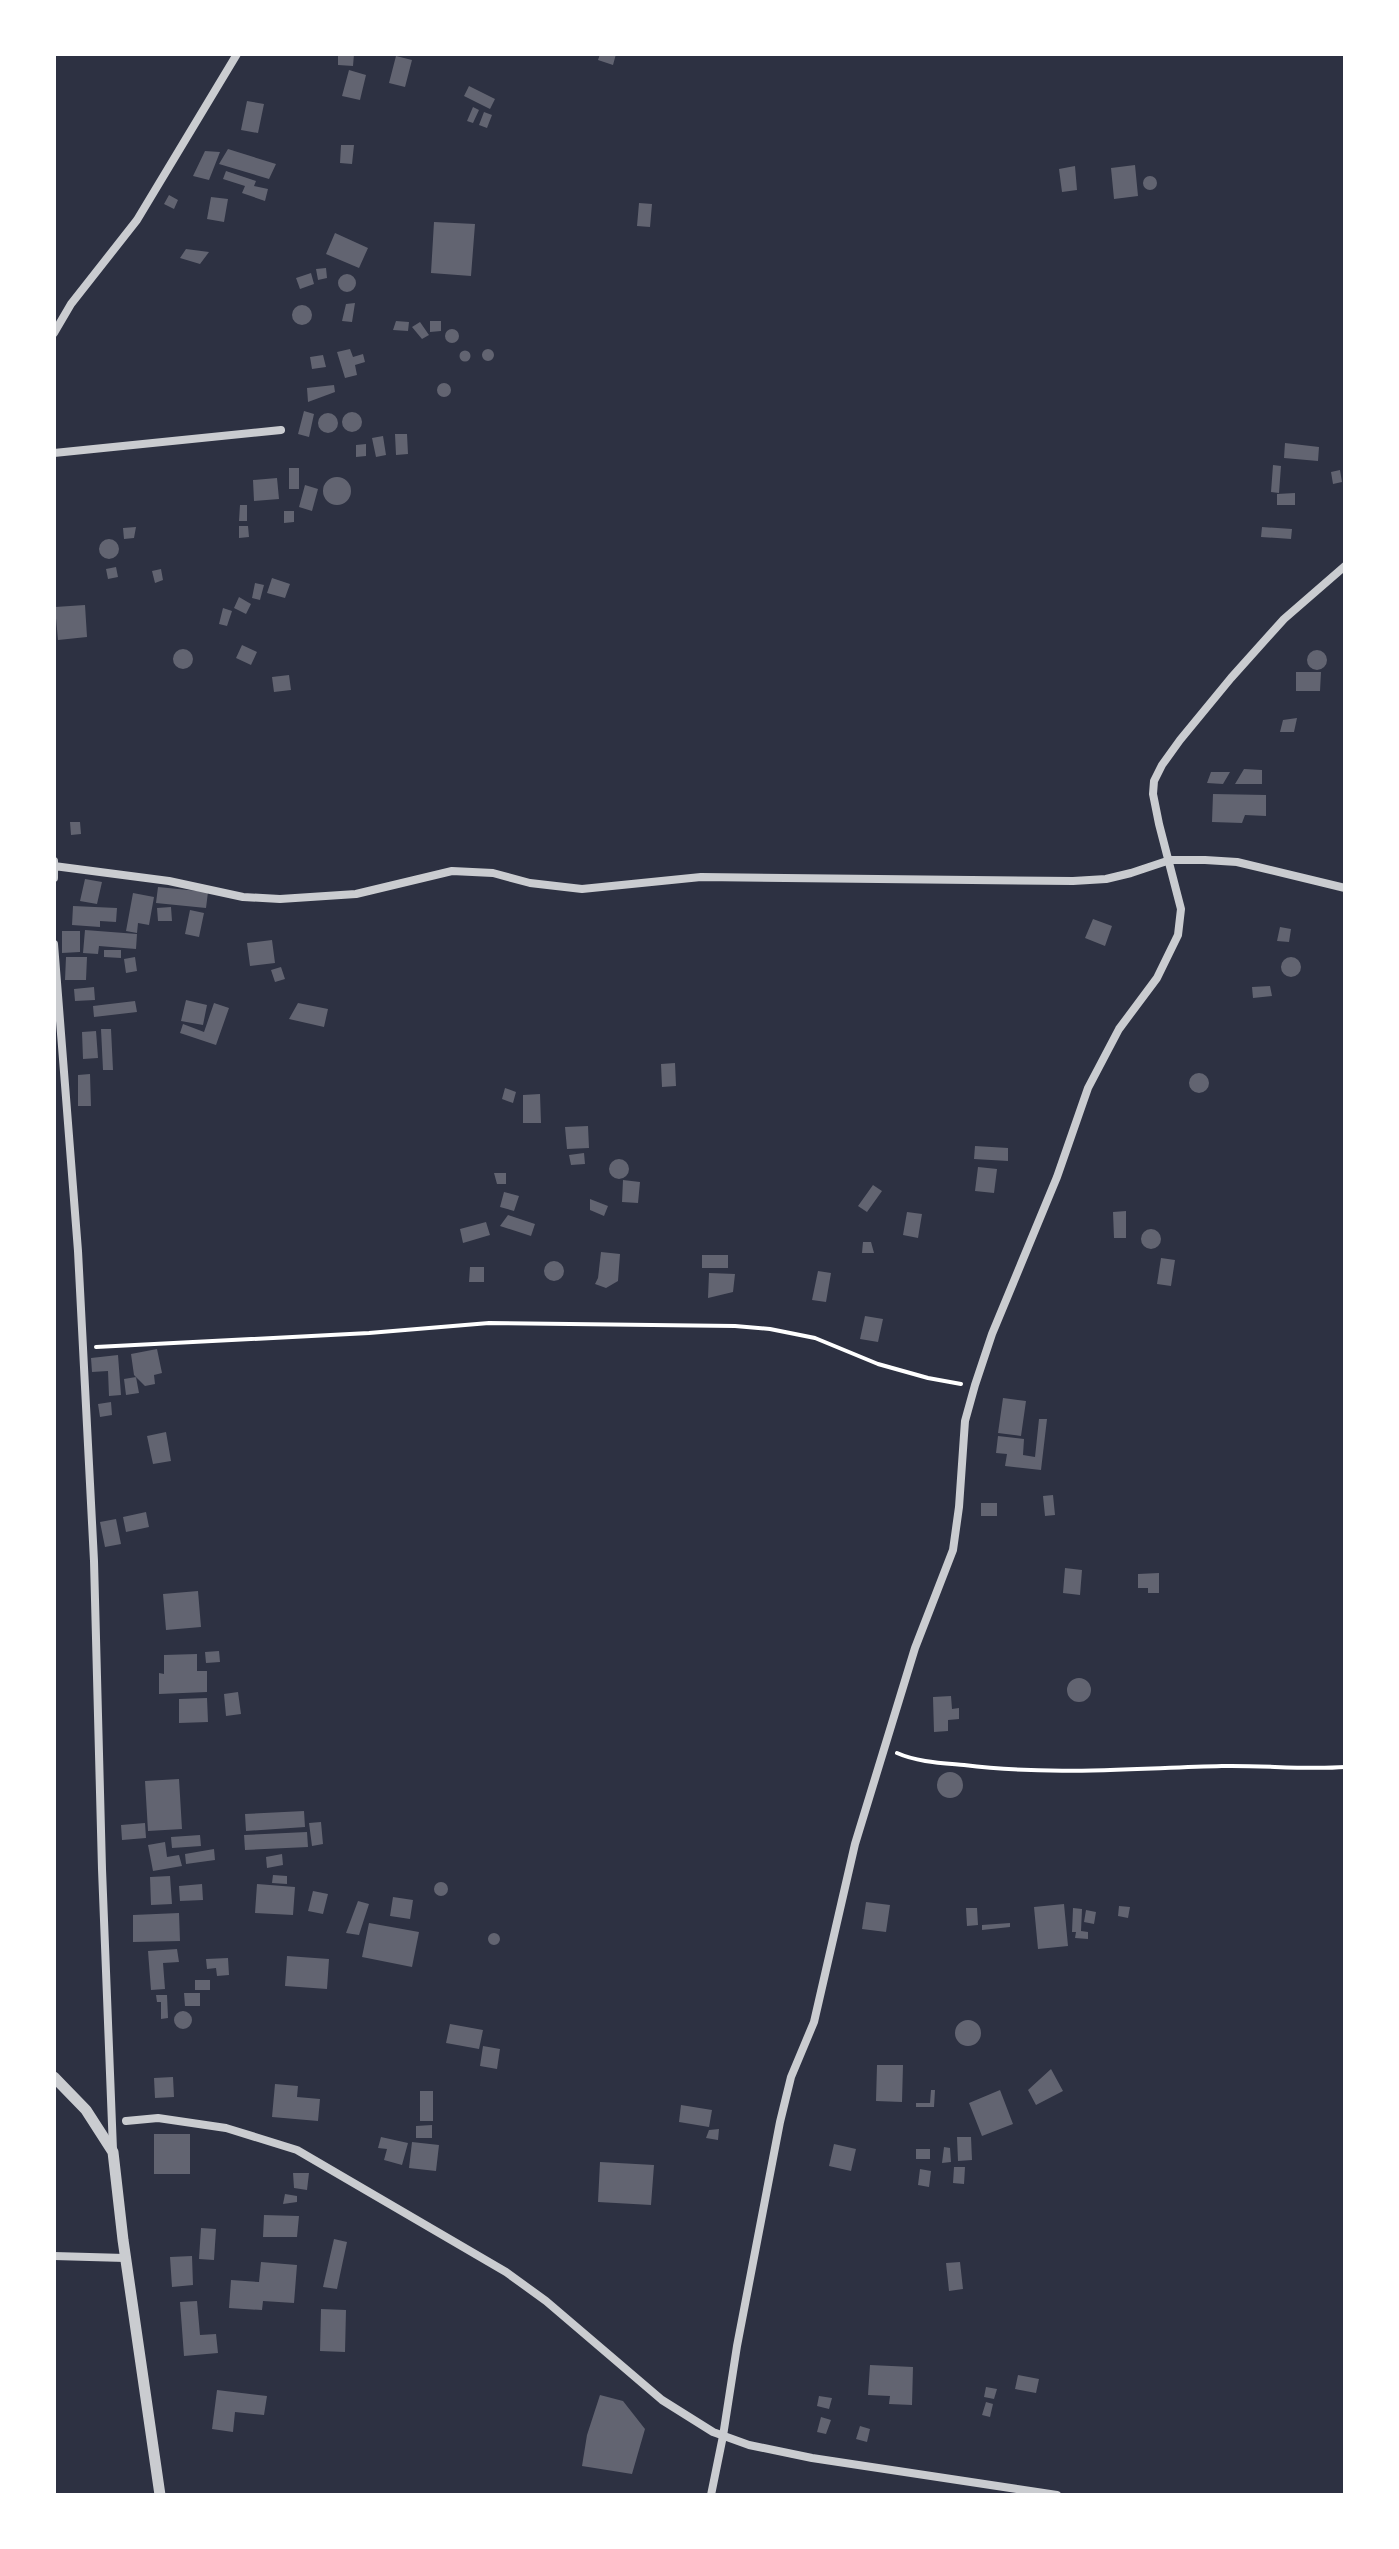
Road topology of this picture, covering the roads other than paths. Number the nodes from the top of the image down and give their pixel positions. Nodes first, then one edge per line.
1 (237, 54) edge
2 (54, 333) edge
3 (281, 430) dead end
4 (54, 453) edge
5 (1345, 566) edge
6 (1170, 860) junction
7 (54, 863) edge
8 (54, 878) edge
9 (1345, 888) edge
10 (54, 944) edge
11 (54, 2077) edge
12 (126, 2121) dead end
13 (113, 2152) junction
14 (54, 2256) edge
15 (125, 2258) junction
16 (723, 2436) junction
17 (160, 2495) edge
18 (711, 2495) edge
19 (1057, 2495) edge

1 - 2 street
3 - 4 street
5 - 6 street
6 - 7 street
6 - 9 street
6 - 16 street
7 - 8 street
10 - 13 street
11 - 13 street
12 - 16 street
13 - 15 street
14 - 15 street
15 - 17 street
16 - 18 street
16 - 19 street

